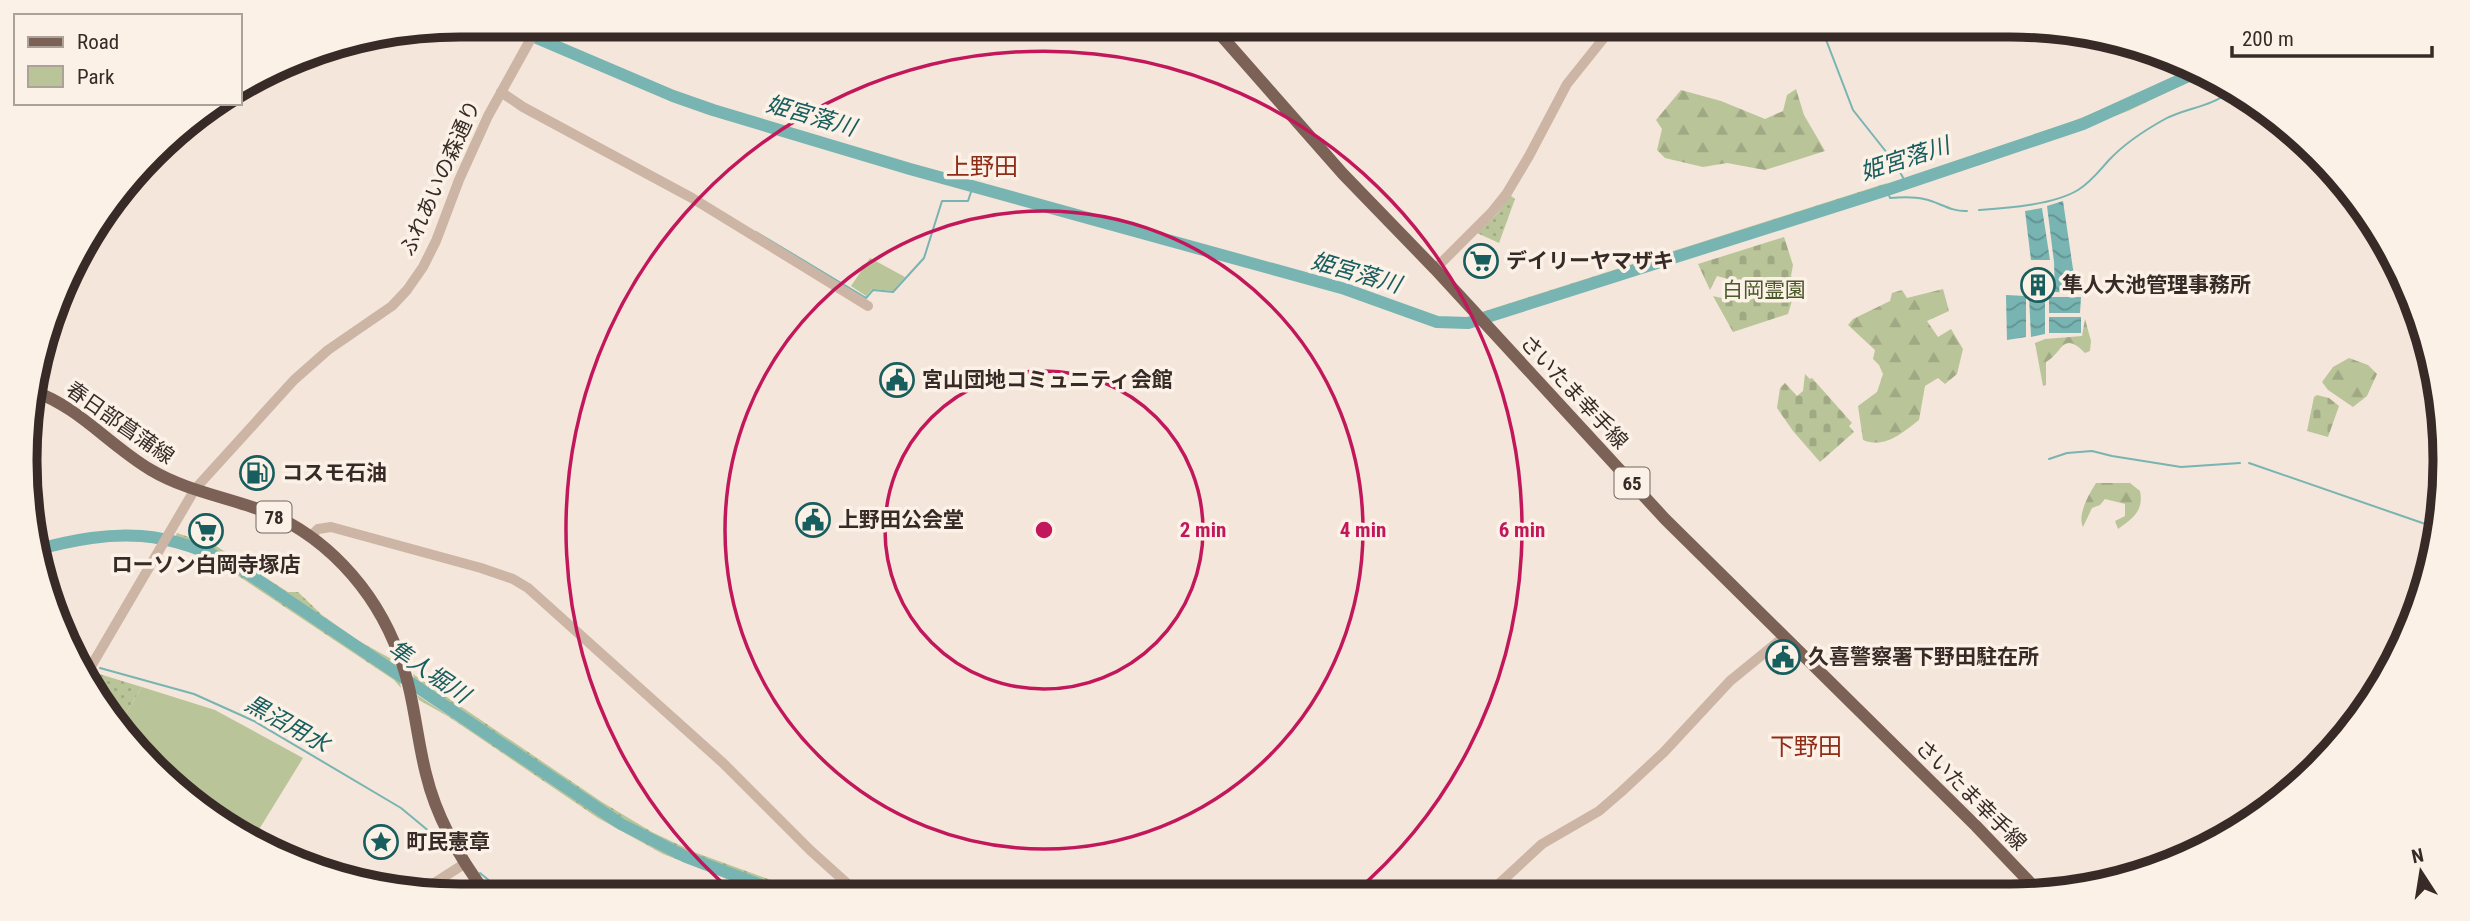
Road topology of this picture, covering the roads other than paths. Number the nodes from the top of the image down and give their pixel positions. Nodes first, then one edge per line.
1 (531, 37) edge
2 (1222, 37) edge
3 (1605, 37) edge
4 (501, 92) junction
5 (1435, 269) junction
6 (868, 306) dead end
7 (42, 395) edge
8 (195, 489) junction
9 (310, 537) junction
10 (1784, 637) junction
11 (91, 667) edge
12 (464, 863) junction
13 (434, 883) edge
14 (2031, 883) edge
15 (479, 884) edge
16 (849, 884) edge
17 (1499, 884) edge

1 - 4 street, ふれあいの森通り
2 - 5 main road, さいたま幸手線 / 65
3 - 5 street
4 - 6 street
4 - 8 street, ふれあいの森通り
5 - 10 main road, さいたま幸手線 / 65
7 - 8 main road, 春日部菖蒲線 / 78
8 - 9 main road, 春日部菖蒲線 / 78
8 - 11 street, ふれあいの森通り
9 - 12 main road, 春日部菖蒲線 / 78
9 - 16 street
10 - 14 main road, さいたま幸手線 / 65
10 - 17 street
12 - 13 street
12 - 15 main road, 春日部菖蒲線 / 78

